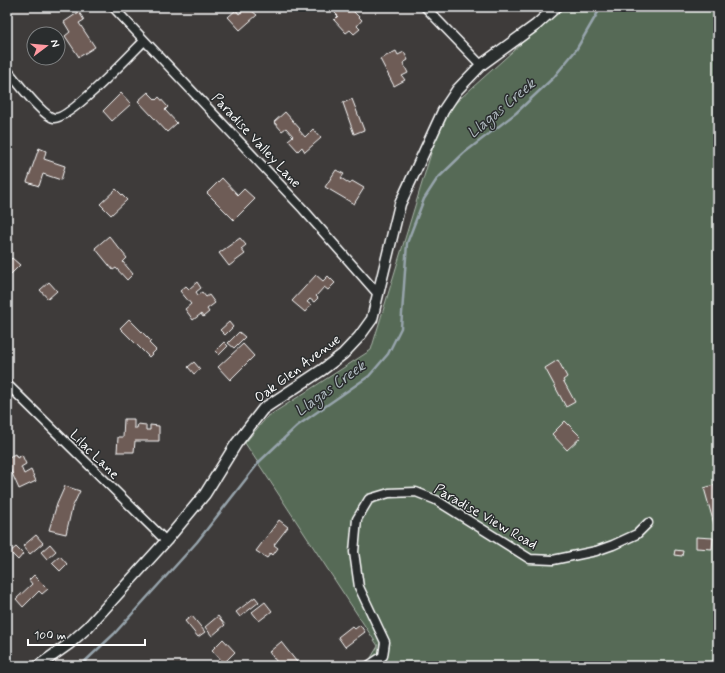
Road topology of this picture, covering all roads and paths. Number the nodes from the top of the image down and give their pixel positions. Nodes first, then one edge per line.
1 (113, 7) edge
2 (425, 7) edge
3 (556, 7) edge
4 (144, 41) junction
5 (481, 65) junction
6 (7, 70) edge
7 (378, 294) junction
8 (7, 384) edge
9 (648, 523) dead end
10 (166, 541) junction
11 (38, 666) edge
12 (368, 666) edge

1 - 4 street, Paradise Valley Lane
2 - 5 street
3 - 5 street, Oak Glen Avenue
4 - 6 street
4 - 7 street, Paradise Valley Lane
5 - 7 street, Oak Glen Avenue
7 - 10 street, Oak Glen Avenue
8 - 10 street, Lilac Lane
9 - 12 street, Paradise View Road
10 - 11 street, Oak Glen Avenue

